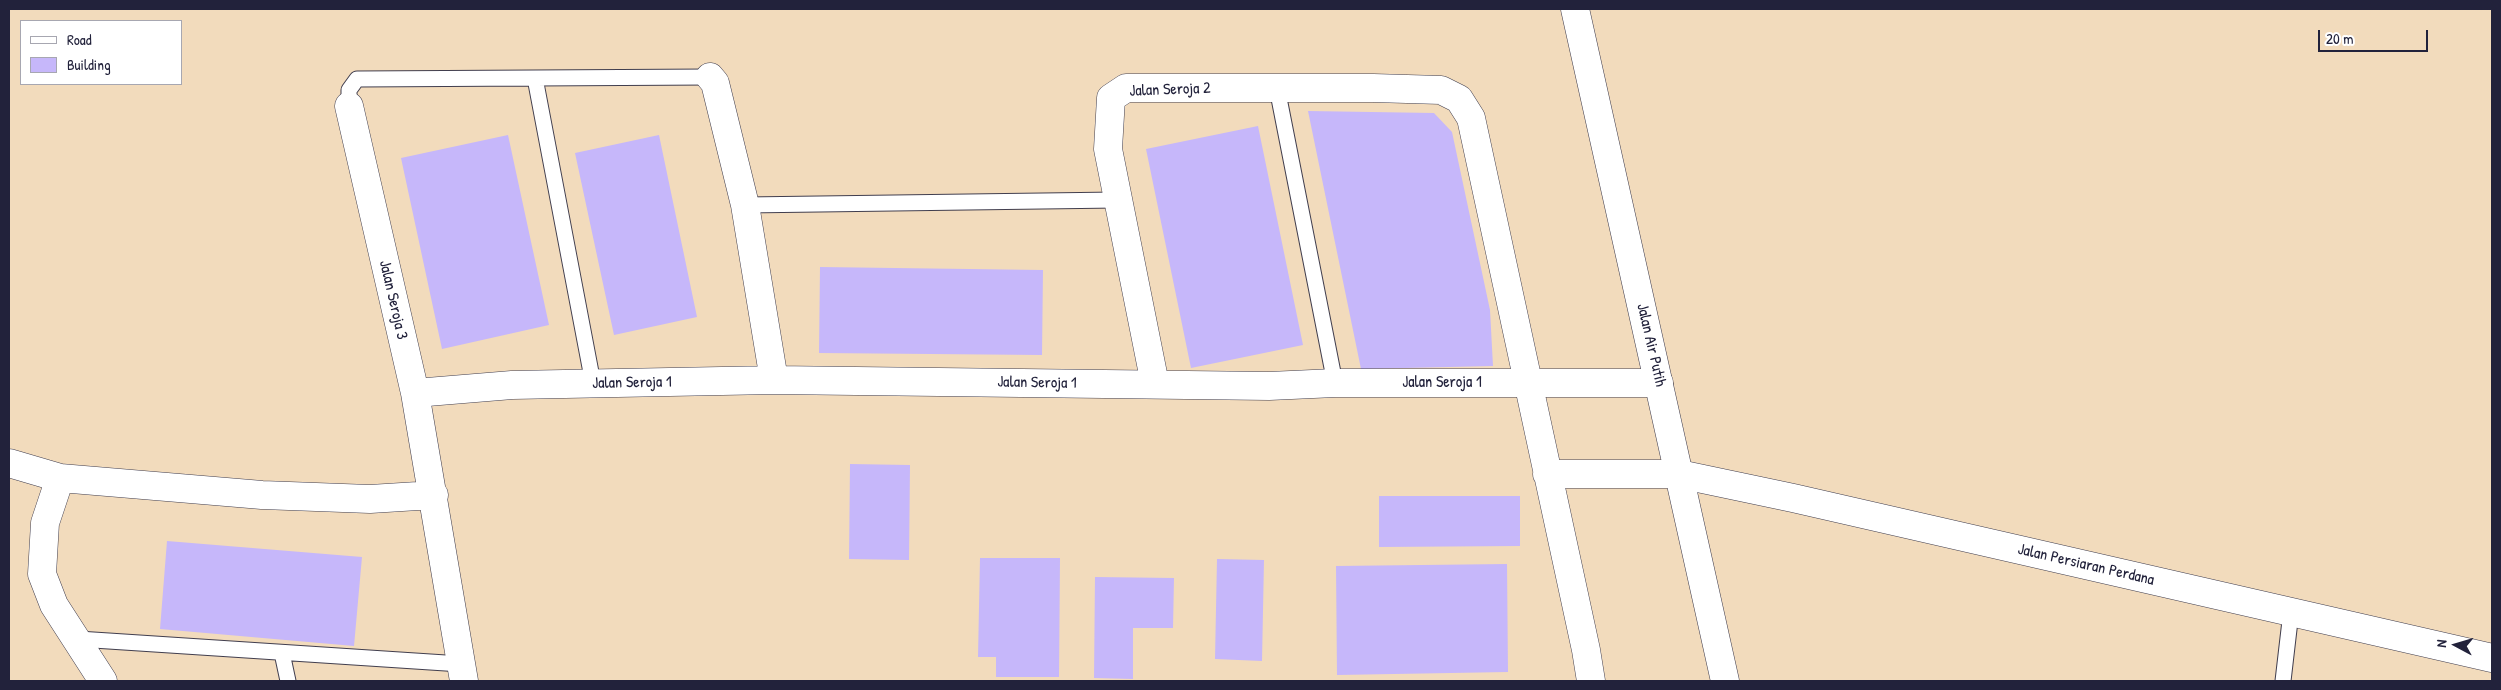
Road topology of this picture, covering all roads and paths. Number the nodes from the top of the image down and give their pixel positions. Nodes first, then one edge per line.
1 (1575, 9) edge
2 (710, 77) joint
3 (535, 78) junction
4 (1277, 88) junction
5 (348, 106) joint
6 (1117, 200) junction
7 (745, 205) junction
8 (774, 380) junction
9 (593, 383) junction
10 (1335, 383) junction
11 (1659, 383) junction
12 (1155, 384) junction
13 (1528, 384) junction
14 (415, 393) junction
15 (9, 463) edge
16 (1547, 474) junction
17 (1679, 474) junction
18 (60, 478) junction
19 (434, 495) junction
20 (2291, 612) junction
21 (78, 639) junction
22 (282, 653) junction
23 (2492, 658) edge
24 (462, 672) edge
25 (103, 681) edge
26 (288, 681) edge
27 (1590, 681) edge
28 (1725, 681) edge
29 (2283, 681) edge

1 - 11 street, Jalan Air Putih
2 - 3 lane
2 - 7 street
3 - 5 lane
3 - 9 lane
4 - 6 street, Jalan Seroja 2
4 - 10 lane
4 - 13 street, Jalan Seroja 2
5 - 14 street, Jalan Seroja 3
6 - 7 lane
6 - 12 street, Jalan Seroja 2
7 - 8 street
8 - 9 street, Jalan Seroja 1
8 - 12 street, Jalan Seroja 1
9 - 14 street, Jalan Seroja 1
10 - 12 street, Jalan Seroja 1
10 - 13 street, Jalan Seroja 1
11 - 13 street, Jalan Seroja 1
11 - 17 street, Jalan Air Putih
13 - 16 street
14 - 19 street, Jalan Seroja 3
15 - 18 street
16 - 17 street, Jalan Persiaran Perdana
16 - 27 street
17 - 20 street, Jalan Persiaran Perdana
17 - 28 street, Jalan Air Putih
18 - 19 street
18 - 21 street
19 - 24 street, Jalan Seroja 3
20 - 23 street, Jalan Persiaran Perdana
20 - 29 lane
21 - 22 lane
21 - 25 street
22 - 24 lane
22 - 26 lane

